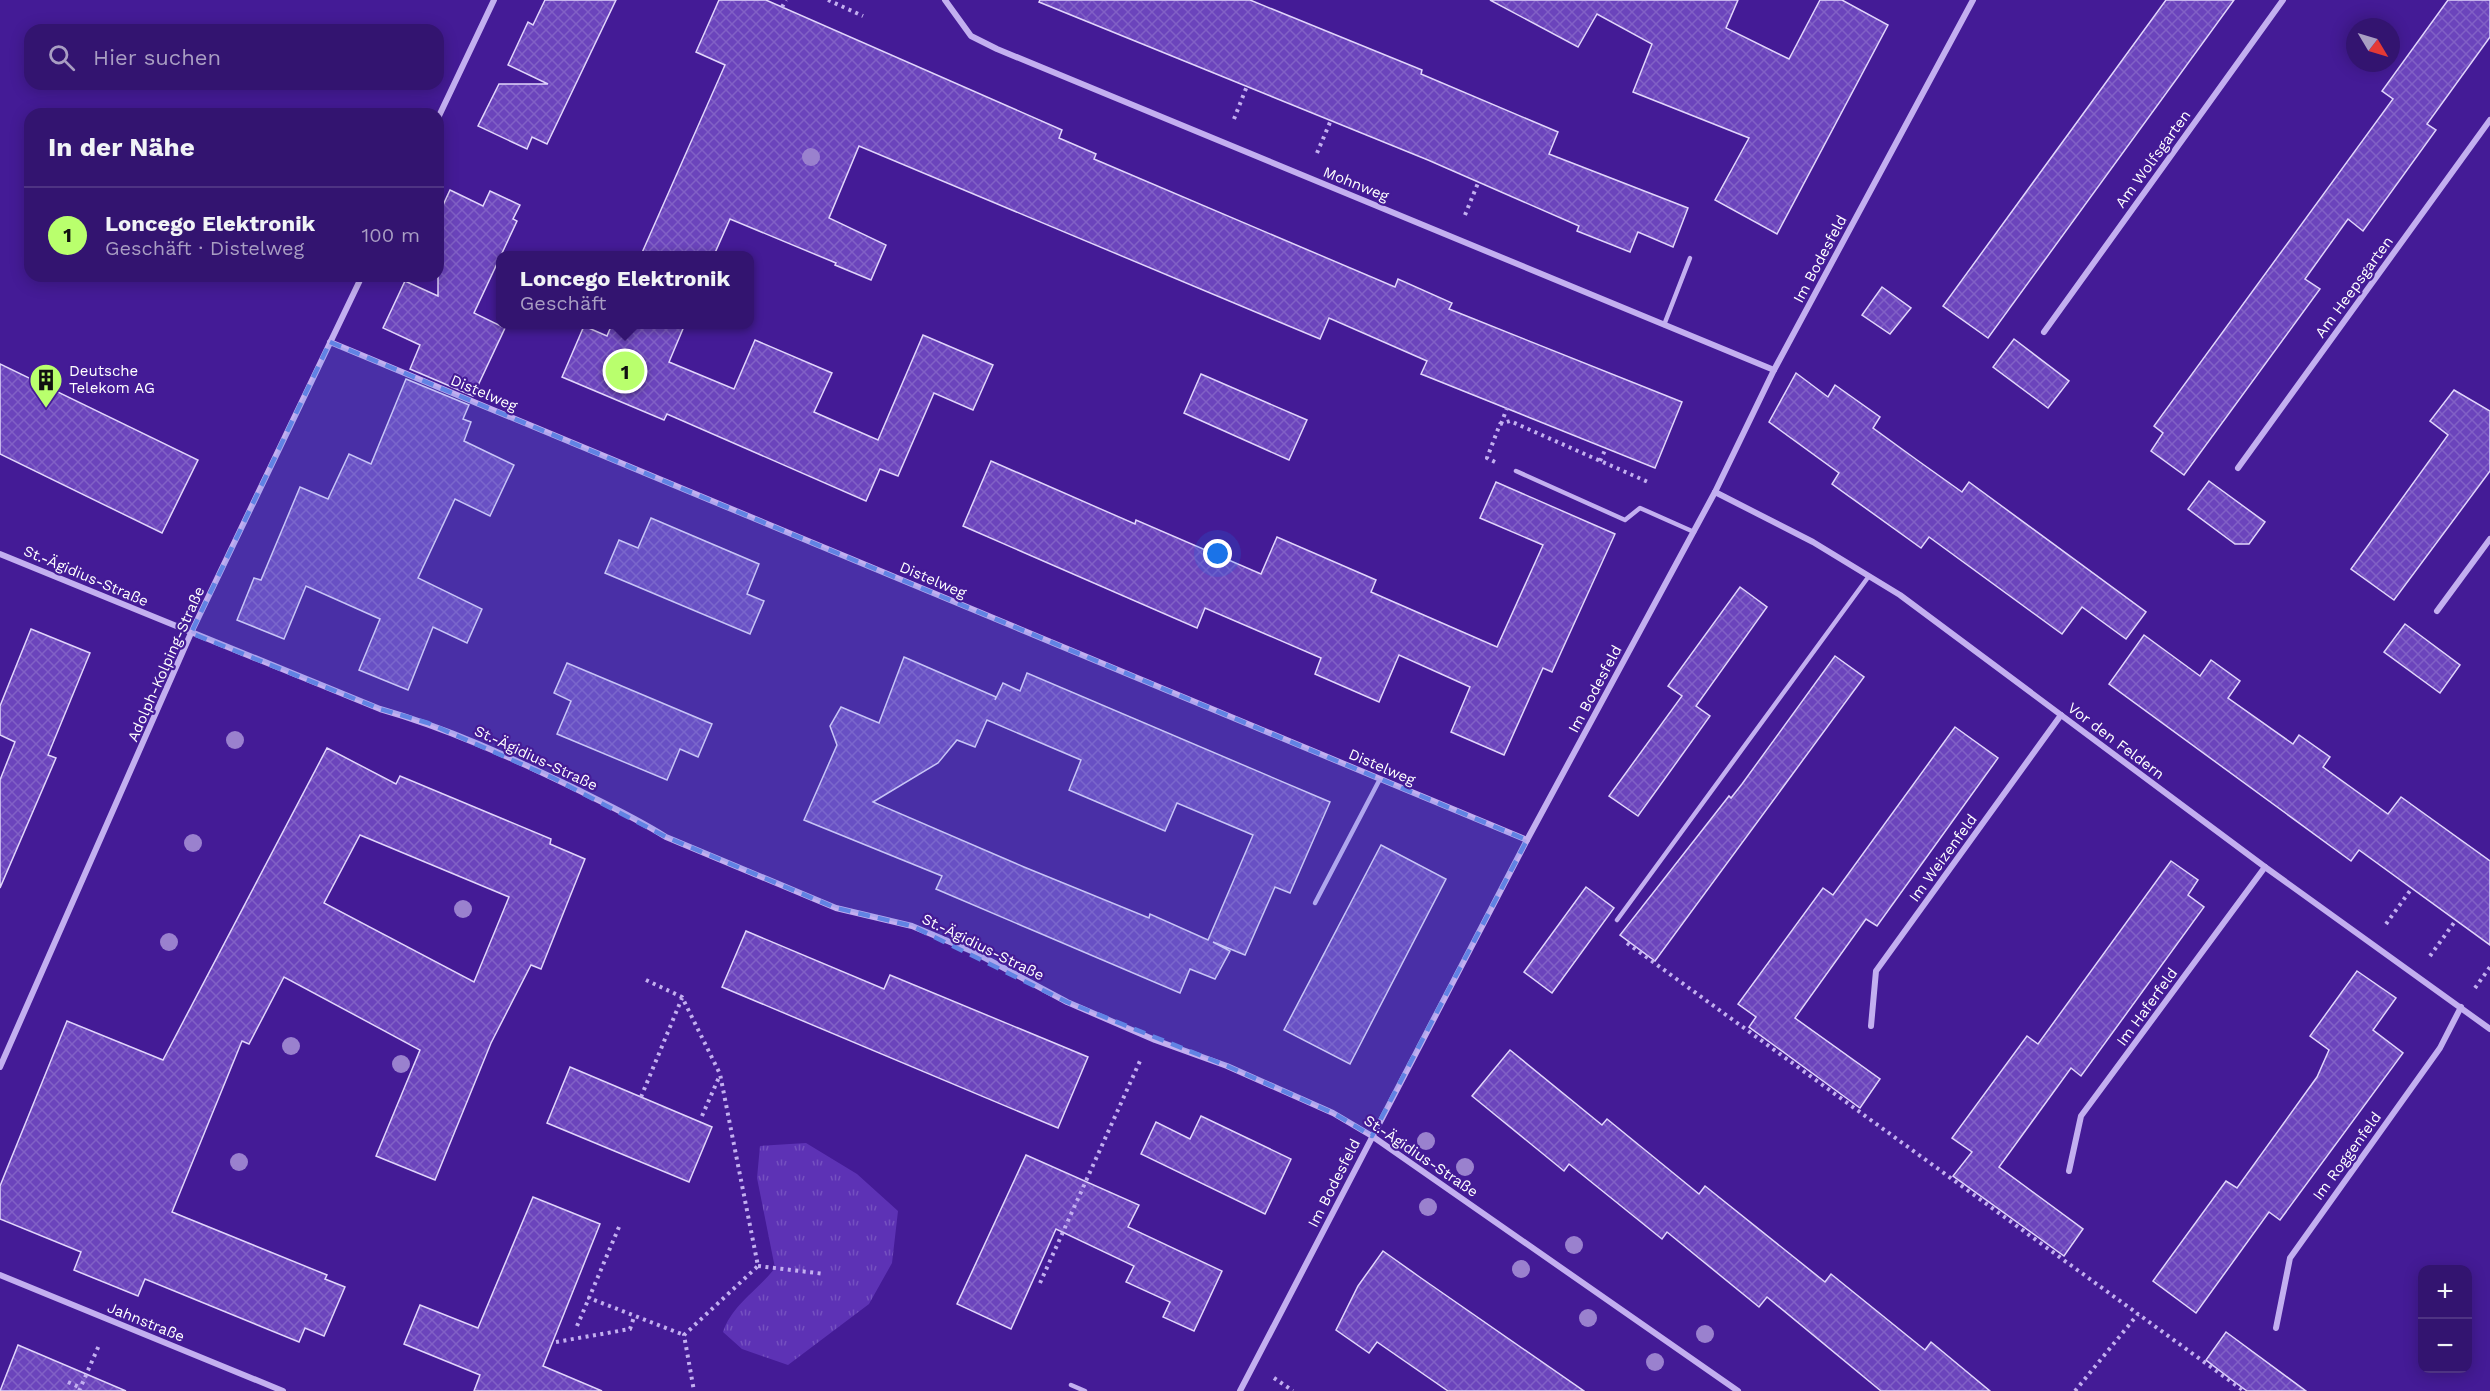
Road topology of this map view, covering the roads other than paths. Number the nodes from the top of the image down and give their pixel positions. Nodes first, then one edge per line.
1 (494, 0) edge
2 (945, 0) edge
3 (1973, 0) edge
4 (2283, 0) edge
5 (443, 108) edge
6 (2490, 120) edge
7 (1690, 258) dead end
8 (359, 282) edge
9 (1664, 325) junction
10 (2044, 332) dead end
11 (330, 342) junction
12 (1774, 370) junction
13 (2238, 468) dead end
14 (1516, 471) road end
15 (1715, 492) junction
16 (1694, 532) junction
17 (2490, 539) edge
18 (0, 554) edge
19 (1869, 576) junction
20 (2437, 612) dead end
21 (191, 633) junction
22 (2061, 715) junction
23 (1380, 779) junction
24 (1527, 840) junction
25 (2265, 867) junction
26 (1315, 903) dead end
27 (1617, 920) road end
28 (2461, 1007) junction
29 (1871, 1026) dead end
30 (2490, 1029) edge
31 (0, 1067) edge
32 (1372, 1136) junction
33 (2069, 1171) dead end
34 (0, 1275) edge
35 (2277, 1328) dead end
36 (1071, 1385) dead end
37 (283, 1391) edge
38 (1085, 1391) edge
39 (1240, 1391) edge
40 (1738, 1391) edge

1 - 5 street
2 - 9 street, Mohnweg
3 - 12 street, Im Bodesfeld
4 - 10 street, Am Wolfsgarten
6 - 13 street, Am Heepsgarten
7 - 9 lane
8 - 11 street, Adolph-Kolping-Straße
9 - 12 street, Mohnweg
11 - 21 street, Adolph-Kolping-Straße
11 - 23 street, Distelweg
12 - 15 street, Im Bodesfeld
14 - 16 lane
15 - 16 street, Im Bodesfeld
15 - 19 street, Vor den Feldern
16 - 24 street, Im Bodesfeld
17 - 20 street
18 - 21 street, St.-Ägidius-Straße
19 - 22 street, Vor den Feldern
19 - 27 lane
21 - 31 street, Adolph-Kolping-Straße
21 - 32 street, St.-Ägidius-Straße
22 - 25 street, Vor den Feldern
22 - 29 street, Im Weizenfeld
23 - 24 street, Distelweg
23 - 26 lane
24 - 32 street, Im Bodesfeld
25 - 28 street, Vor den Feldern
25 - 33 street, Im Haferfeld
28 - 30 street, Vor den Feldern
28 - 35 street, Im Roggenfeld
32 - 39 street, Im Bodesfeld
32 - 40 street, St.-Ägidius-Straße
34 - 37 street, Jahnstraße
36 - 38 lane

